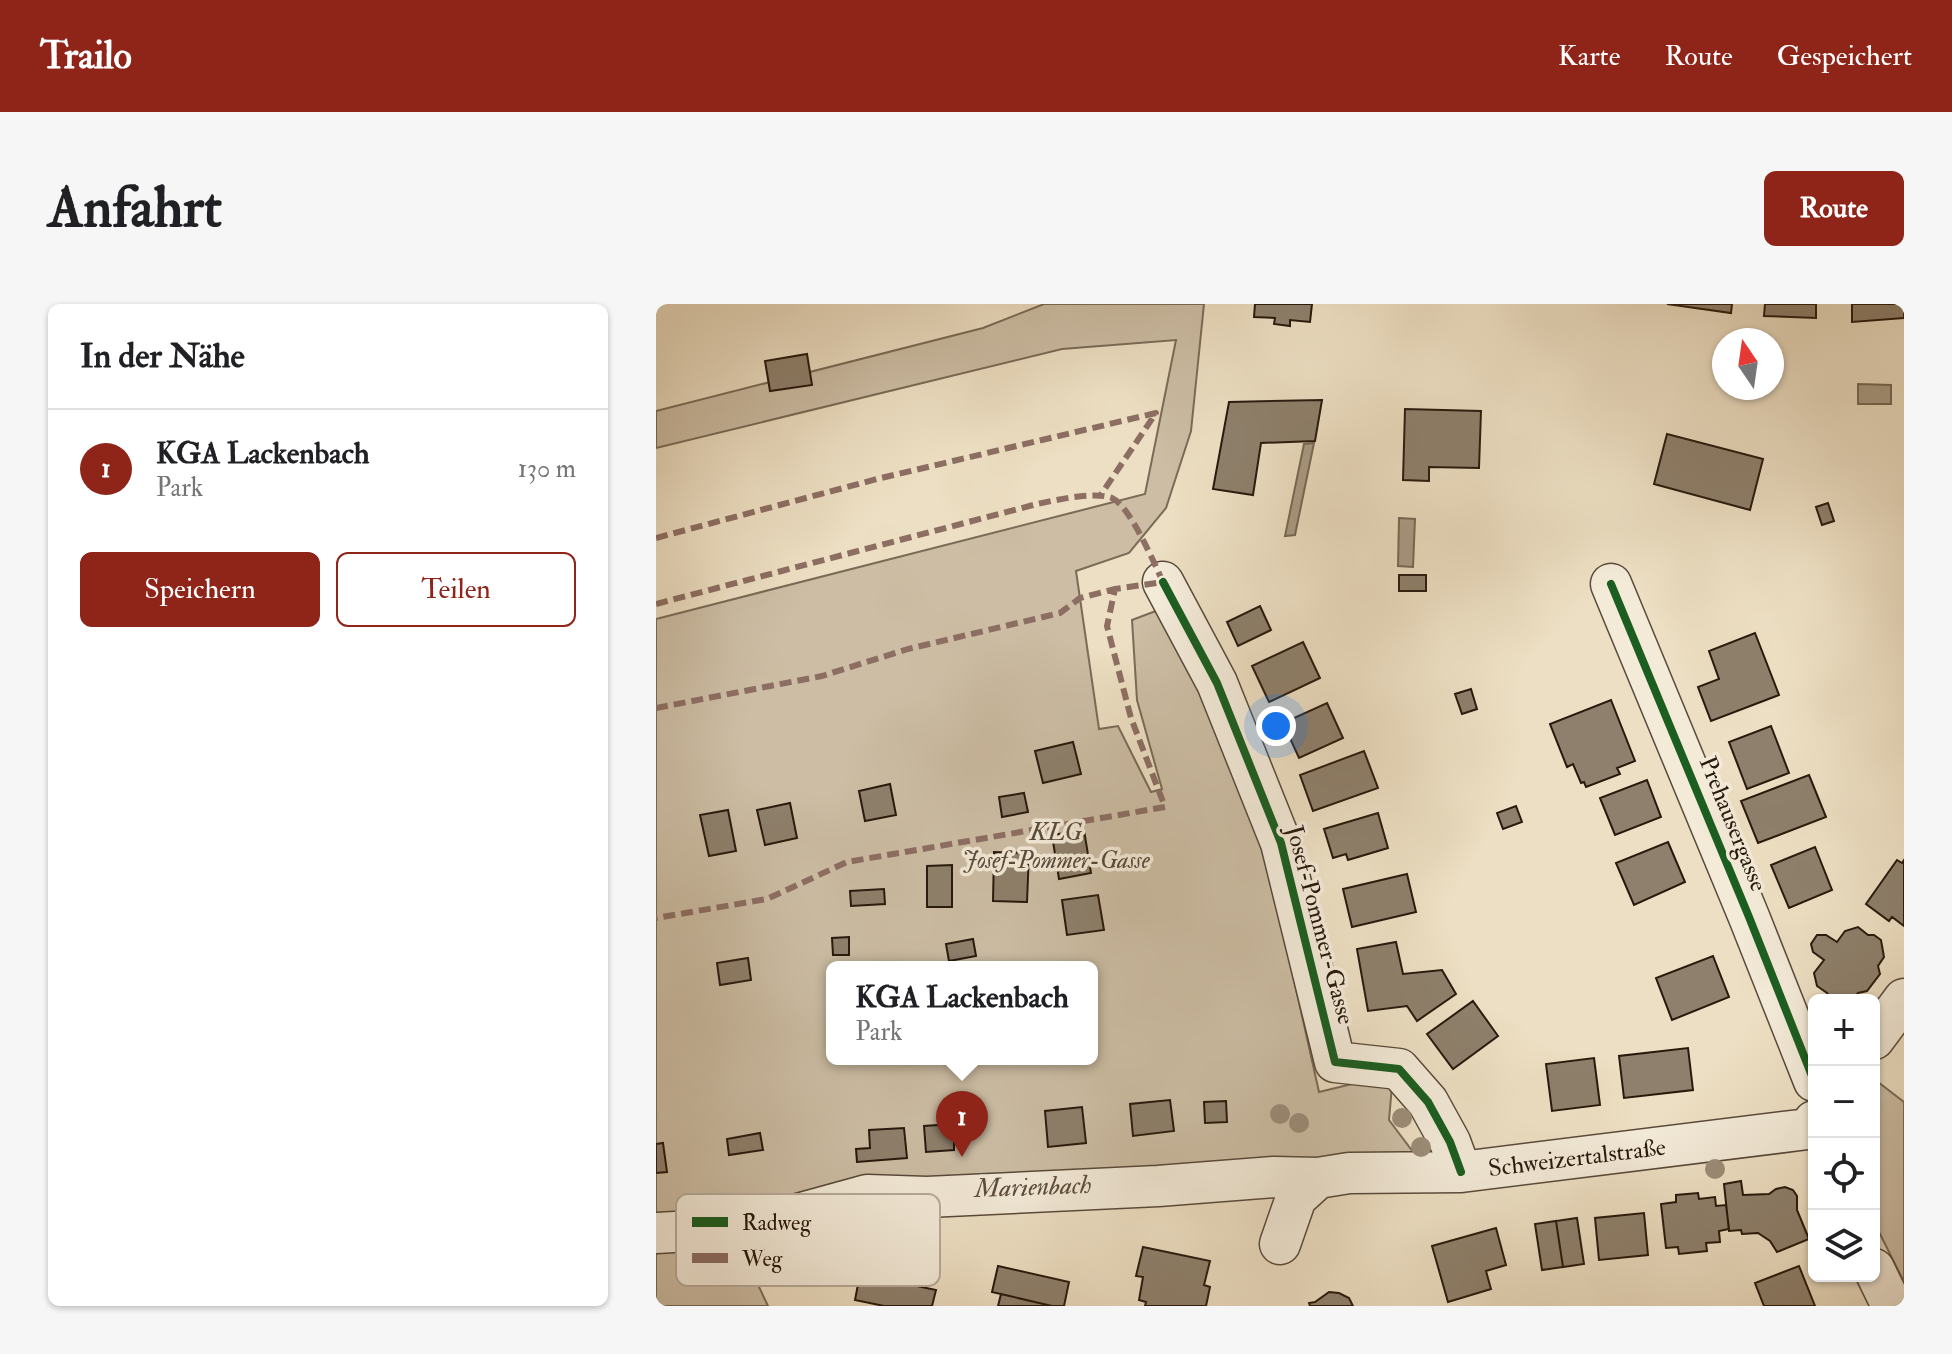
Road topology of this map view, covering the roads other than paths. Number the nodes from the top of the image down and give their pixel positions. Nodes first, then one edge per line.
1 (1163, 582) dead end
2 (1611, 584) dead end
3 (1904, 999) edge
4 (1880, 1031) edge
5 (1808, 1066) edge
6 (1808, 1131) edge
7 (1461, 1172) junction
8 (1318, 1178) junction
9 (940, 1196) edge
10 (676, 1232) edge
11 (656, 1233) edge
12 (1280, 1244) dead end
13 (1880, 1281) edge
14 (1892, 1306) edge

1 - 7 street, Josef-Pommer-Gasse
2 - 5 street, Prehausergasse
3 - 4 street
6 - 7 street, Schweizertalstraße
7 - 8 street, Schweizertalstraße
8 - 9 street, Schweizertalstraße
8 - 12 street
10 - 11 street, Schweizertalstraße
13 - 14 street

